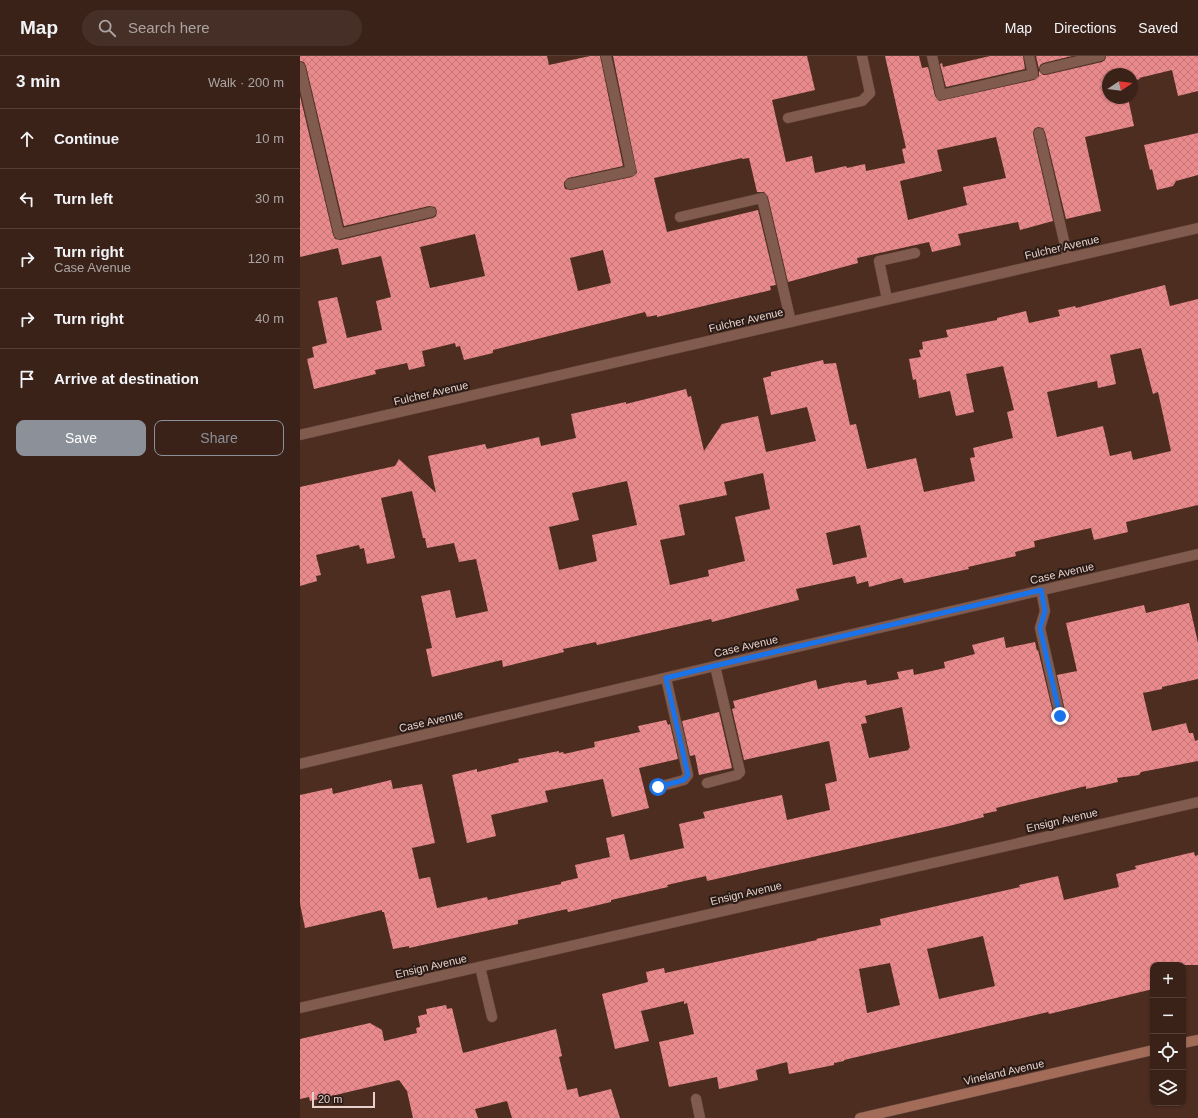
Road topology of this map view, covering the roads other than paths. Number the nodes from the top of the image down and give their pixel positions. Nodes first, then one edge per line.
1 (606, 56) edge
2 (862, 56) edge
3 (932, 56) edge
4 (1028, 56) edge
5 (1100, 56) edge
6 (300, 67) edge
7 (1045, 69) dead end
8 (788, 118) dead end
9 (1039, 133) dead end
10 (570, 184) dead end
11 (431, 212) dead end
12 (680, 216) dead end
13 (1198, 228) edge
14 (915, 253) dead end
15 (1068, 258) junction
16 (887, 299) junction
17 (791, 322) junction
18 (300, 436) edge
19 (1198, 554) edge
20 (1041, 590) junction
21 (714, 666) junction
22 (666, 678) junction
23 (1060, 716) dead end
24 (301, 761) edge
25 (707, 783) dead end
26 (658, 787) dead end
27 (1198, 802) edge
28 (480, 967) junction
29 (300, 1008) edge
30 (492, 1017) dead end
31 (1198, 1040) edge
32 (1186, 1042) edge
33 (1150, 1051) edge
34 (696, 1099) dead end
35 (700, 1118) edge
36 (860, 1118) edge

1 - 10 street
2 - 8 street
3 - 4 street
5 - 7 street
6 - 11 street
9 - 15 street
12 - 17 street
13 - 15 street, Fulcher Avenue
14 - 16 street
15 - 16 street, Fulcher Avenue
16 - 17 street, Fulcher Avenue
17 - 18 street, Fulcher Avenue
19 - 20 street, Case Avenue
20 - 21 street, Case Avenue
20 - 23 street
21 - 22 street, Case Avenue
21 - 25 street
22 - 24 street, Case Avenue
22 - 26 street
27 - 28 street, Ensign Avenue
28 - 29 street, Ensign Avenue
28 - 30 street
31 - 32 main road
33 - 36 main road, Vineland Avenue
34 - 35 street

